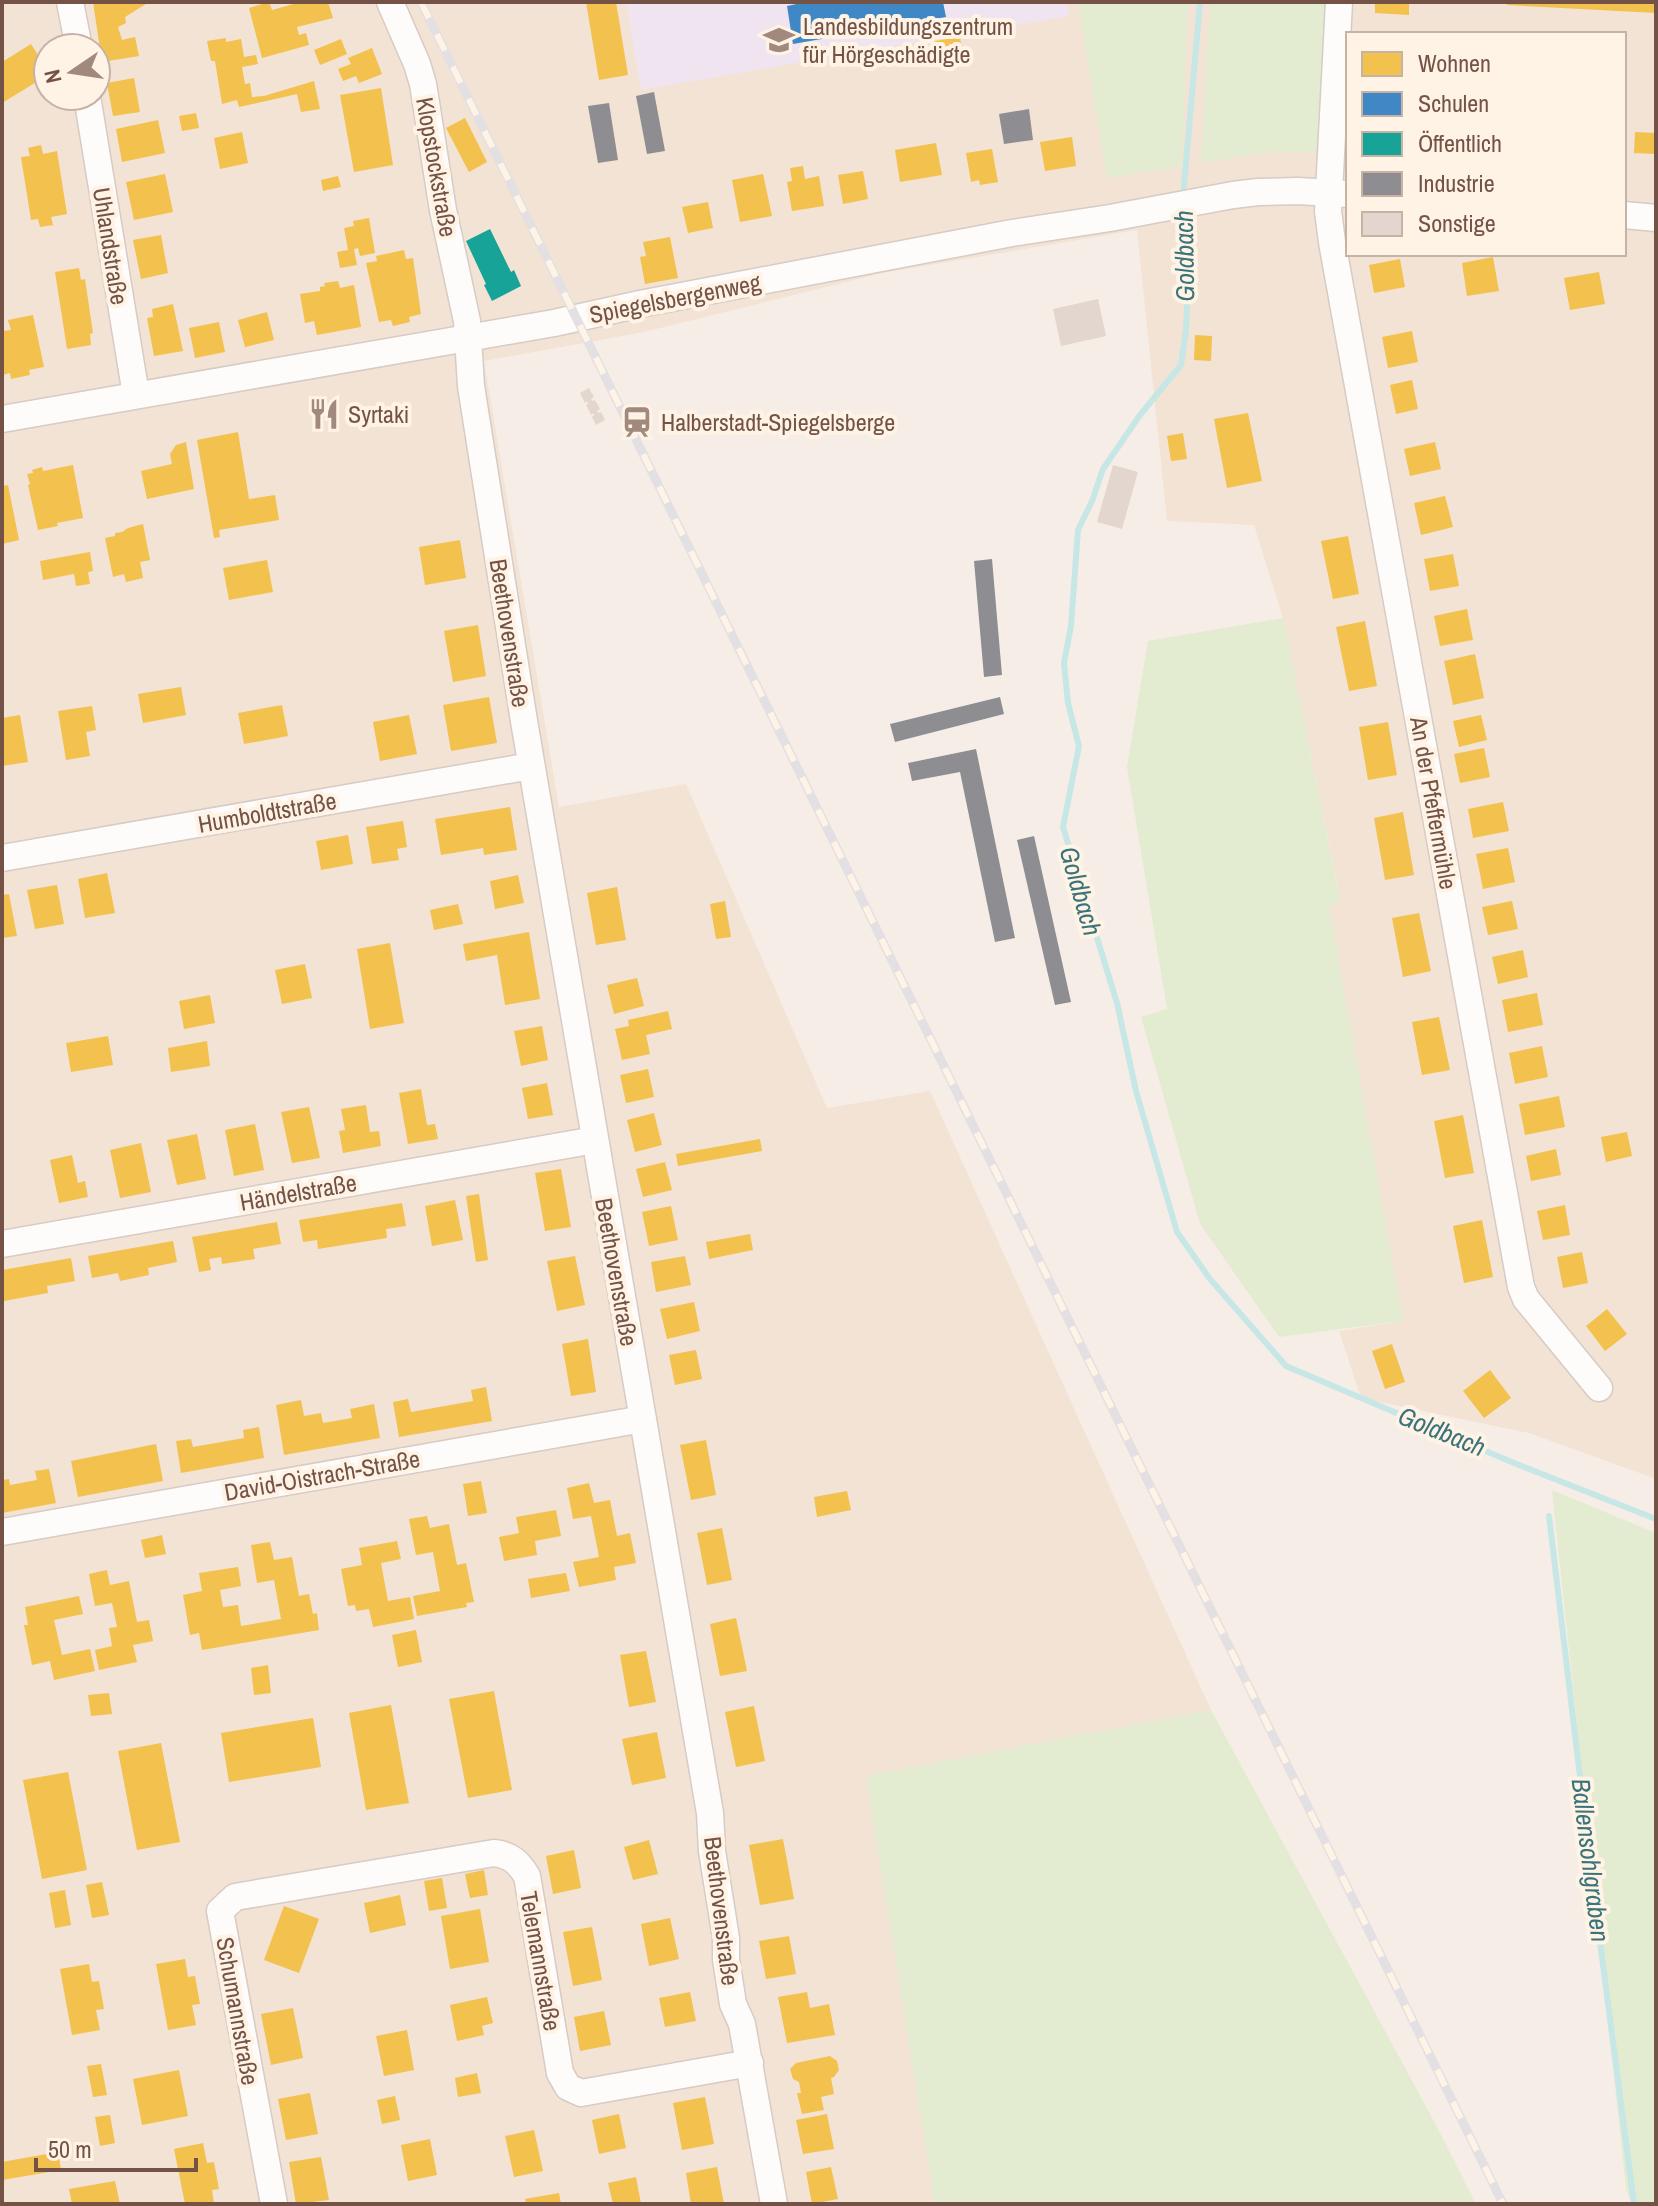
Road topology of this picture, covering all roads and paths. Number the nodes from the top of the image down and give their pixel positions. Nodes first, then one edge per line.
1 (70, 2) edge
2 (390, 2) edge
3 (1339, 2) edge
4 (76, 32) edge
5 (90, 112) edge
6 (1338, 193) edge
7 (1626, 215) edge
8 (1656, 218) edge
9 (467, 337) junction
10 (136, 395) junction
11 (2, 419) edge
12 (531, 766) junction
13 (2, 858) edge
14 (595, 1140) junction
15 (2, 1244) edge
16 (1599, 1388) dead end
17 (643, 1419) junction
18 (2, 1532) edge
19 (220, 1911) joint
20 (750, 2063) junction
21 (274, 2204) edge
22 (774, 2204) edge

1 - 4 street
2 - 9 street, Klopstockstraße
3 - 6 street, An der Pfeffermühle
5 - 10 street, Uhlandstraße
6 - 9 street, Spiegelsbergenweg
6 - 16 street, An der Pfeffermühle
7 - 8 street
9 - 10 street, Spiegelsbergenweg
9 - 12 street, Beethovenstraße
10 - 11 street, Spiegelsbergenweg
12 - 13 street, Humboldtstraße
12 - 14 street, Beethovenstraße
14 - 15 street, Händelstraße
14 - 17 street, Beethovenstraße
17 - 18 street, David-Oistrach-Straße
17 - 20 street, Beethovenstraße
19 - 20 street, Telemannstraße
19 - 21 street, Schumannstraße
20 - 22 street, Beethovenstraße

